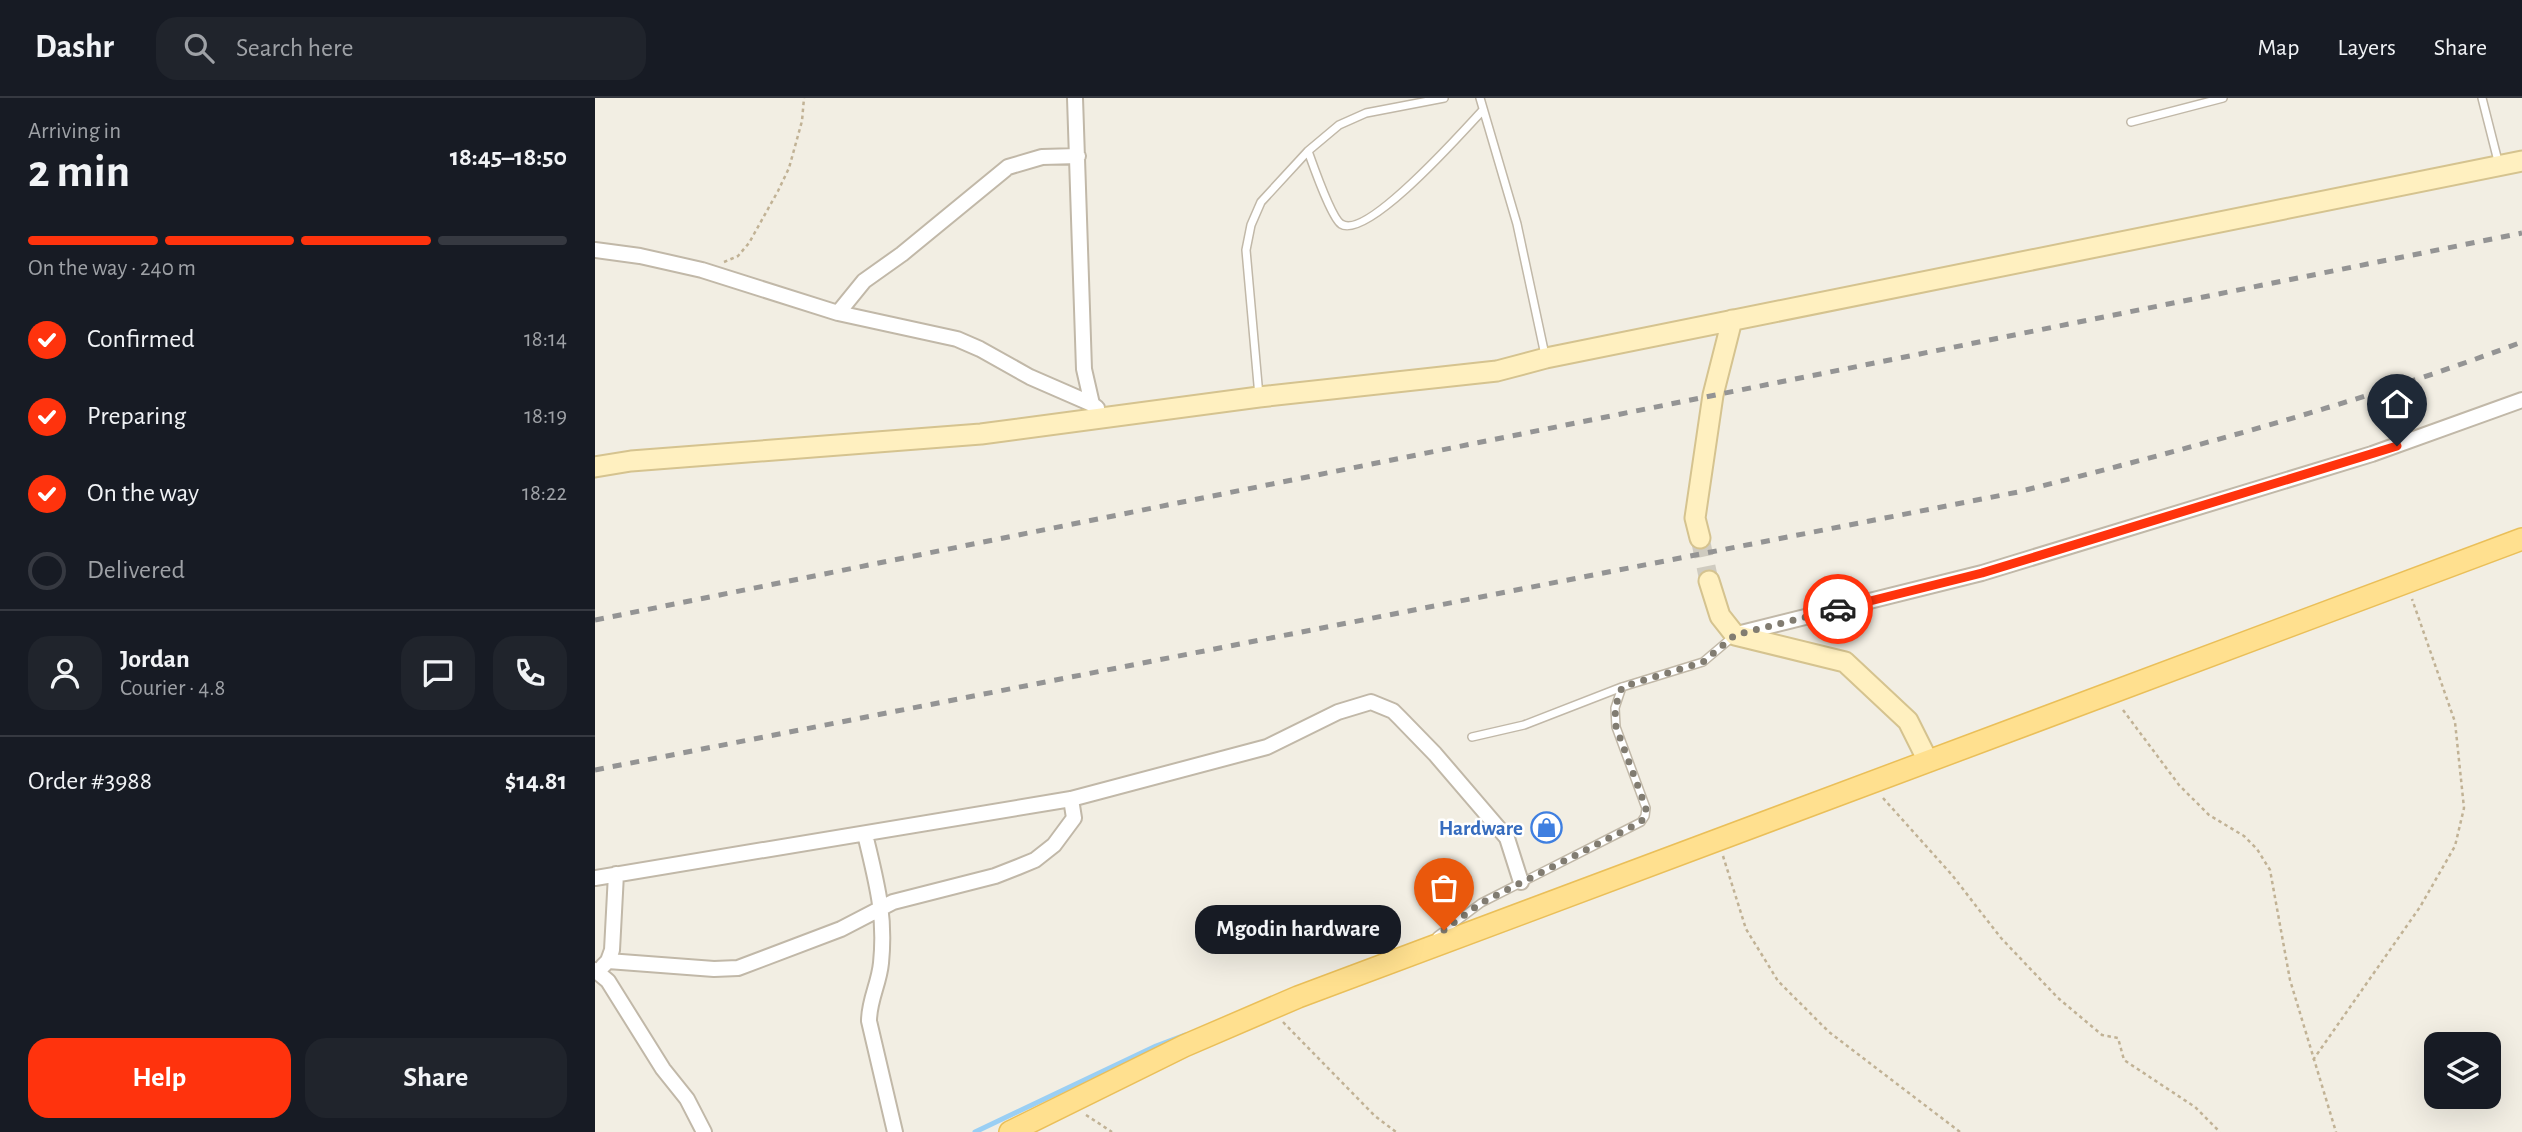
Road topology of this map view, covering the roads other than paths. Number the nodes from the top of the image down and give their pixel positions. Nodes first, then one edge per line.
1 (1075, 98) edge
2 (1444, 98) edge
3 (1480, 98) edge
4 (2223, 98) edge
5 (2482, 98) edge
6 (1483, 110) junction
7 (2131, 122) dead end
8 (1308, 151) junction
9 (1078, 156) junction
10 (2522, 161) edge
11 (2500, 167) junction
12 (595, 250) edge
13 (838, 313) junction
14 (1732, 320) junction
15 (1546, 358) junction
16 (1259, 397) junction
17 (2522, 400) edge
18 (1092, 404) junction
19 (1110, 417) junction
20 (595, 467) edge
21 (1700, 538) tunnel mouth
22 (2522, 539) edge
23 (1709, 581) tunnel mouth
24 (1735, 635) junction
25 (1622, 687) junction
26 (1472, 737) dead end
27 (1928, 761) junction
28 (1071, 799) junction
29 (865, 834) junction
30 (616, 874) junction
31 (595, 878) edge
32 (1521, 882) junction
33 (882, 908) junction
34 (1408, 957) junction
35 (600, 968) edge
36 (704, 1132) edge
37 (895, 1132) edge
38 (1010, 1132) edge

1 - 9 street
2 - 8 lane
3 - 6 lane
4 - 7 lane
5 - 11 lane
6 - 8 lane
6 - 15 lane
8 - 16 lane
9 - 13 street
9 - 18 street
10 - 11 street
11 - 14 street
12 - 13 street
13 - 18 street
14 - 15 street
14 - 21 street
15 - 16 street
16 - 19 street
17 - 24 street
18 - 19 street
19 - 20 street
22 - 27 main road
23 - 24 street
24 - 25 lane
24 - 27 street
25 - 26 lane
25 - 32 lane
27 - 34 main road
28 - 29 street
28 - 32 street
28 - 33 street
29 - 30 street
29 - 33 street
30 - 31 street
30 - 35 street
32 - 34 lane
33 - 35 street
33 - 37 street
34 - 38 main road
35 - 36 street

